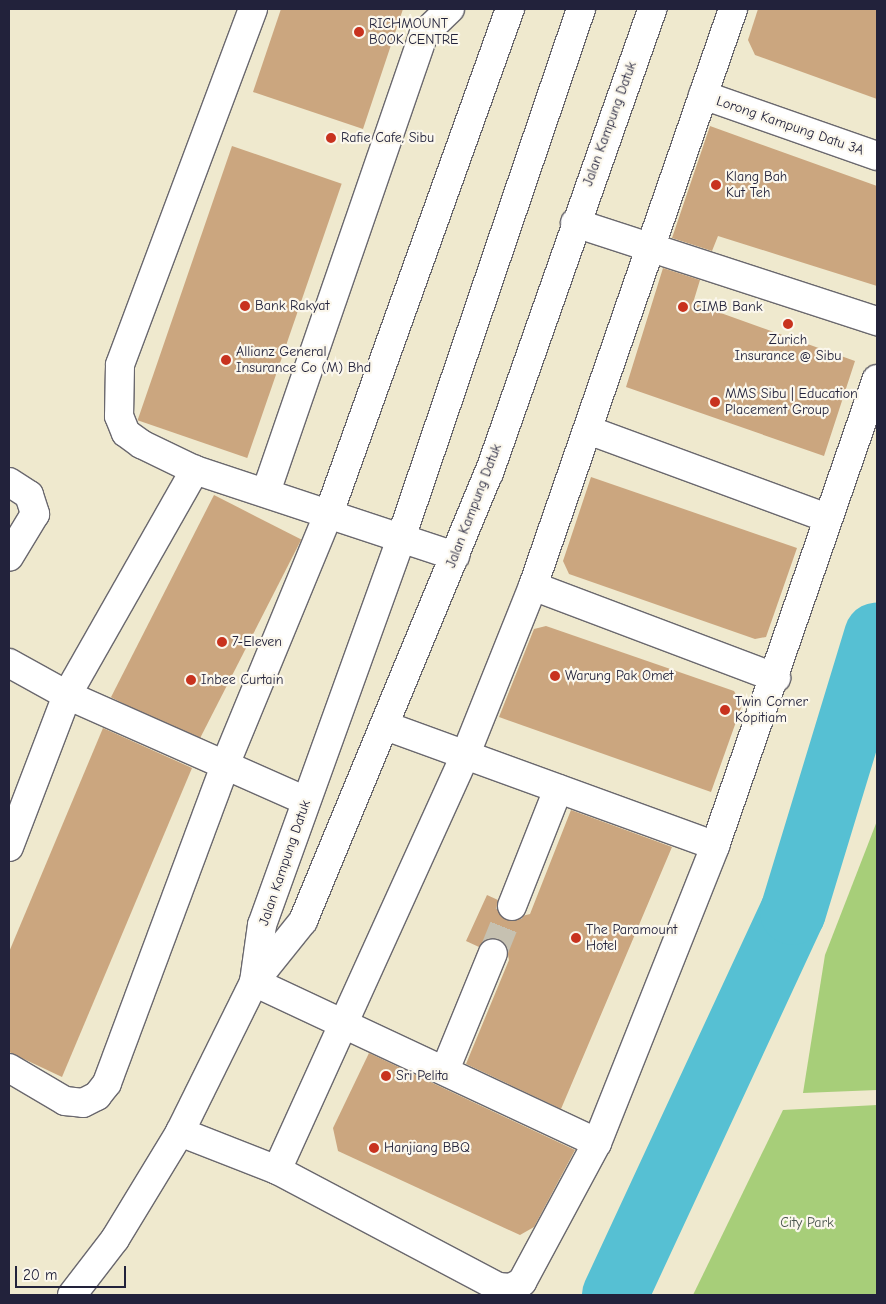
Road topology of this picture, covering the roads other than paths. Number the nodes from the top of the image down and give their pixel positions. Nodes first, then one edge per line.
1 (253, 9) edge
2 (450, 9) edge
3 (510, 9) edge
4 (581, 9) edge
5 (652, 9) edge
6 (733, 9) edge
7 (703, 95) junction
8 (877, 156) edge
9 (575, 223) junction
10 (652, 246) junction
11 (877, 321) edge
12 (877, 378) edge
13 (588, 430) junction
14 (195, 470) junction
15 (9, 482) edge
16 (266, 492) junction
17 (329, 513) junction
18 (827, 518) junction
19 (401, 538) junction
20 (455, 556) junction
21 (9, 557) edge
22 (533, 586) junction
23 (9, 663) edge
24 (776, 678) junction
25 (67, 695) junction
26 (386, 726) junction
27 (465, 756) junction
28 (225, 765) junction
29 (558, 789) junction
30 (306, 801) junction
31 (715, 846) junction
32 (9, 847) edge
33 (512, 906) tunnel mouth
34 (493, 953) tunnel mouth
35 (254, 982) junction
36 (345, 1028) junction
37 (9, 1068) edge
38 (445, 1070) junction
39 (180, 1132) junction
40 (596, 1143) junction
41 (277, 1170) junction
42 (72, 1295) edge

1 - 14 street
2 - 16 street
3 - 17 street
4 - 19 street, Jalan Kampung Datuk
5 - 9 street, Jalan Kampung Datuk
6 - 7 street
7 - 8 street, Lorong Kampung Datu 3A
7 - 10 street
9 - 10 street
9 - 20 street, Jalan Kampung Datuk
10 - 11 street
10 - 13 street
12 - 18 street
13 - 18 street
13 - 22 street
14 - 16 street
14 - 25 street
15 - 21 street
16 - 17 street
17 - 19 street
17 - 28 street
18 - 24 street
19 - 20 street
19 - 30 street, Jalan Kampung Datuk
20 - 26 street, Jalan Kampung Datuk
22 - 24 street
22 - 27 street
23 - 25 street
24 - 31 street
25 - 28 street
25 - 32 street
26 - 27 street
26 - 35 street, Jalan Kampung Datuk
27 - 29 street
27 - 36 street
28 - 30 street
28 - 37 street
29 - 31 street
29 - 33 street
30 - 35 street, Jalan Kampung Datuk
31 - 40 street
34 - 38 street
35 - 36 street
35 - 39 street, Jalan Kampung Datuk
36 - 38 street
36 - 41 street
38 - 40 street
39 - 41 street
39 - 42 street, Jalan Kampung Datuk
40 - 41 street

